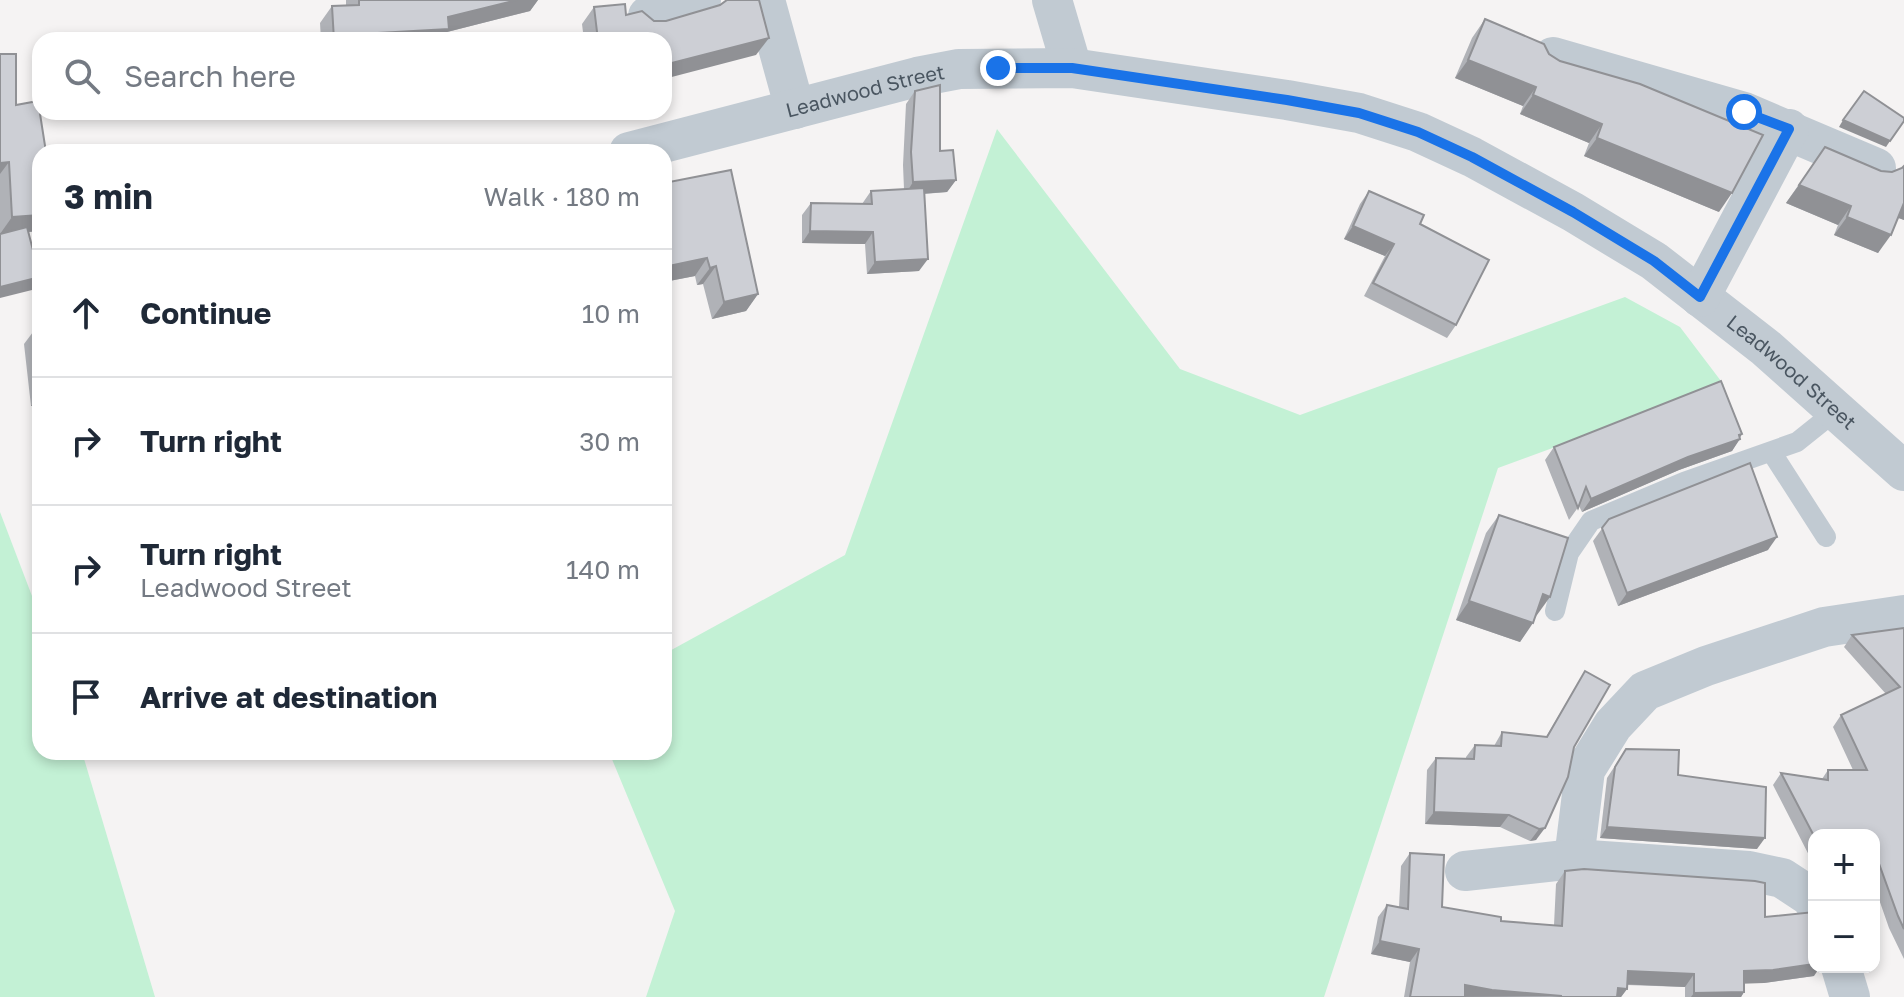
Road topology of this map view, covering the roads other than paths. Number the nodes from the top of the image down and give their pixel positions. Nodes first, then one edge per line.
1 (701, 0) edge
2 (765, 0) edge
3 (1052, 0) edge
4 (648, 16) edge
5 (1553, 57) edge
6 (1072, 68) junction
7 (795, 109) junction
8 (1789, 129) junction
9 (660, 144) edge
10 (1876, 168) edge
11 (1700, 297) junction
12 (1837, 410) junction
13 (1772, 453) junction
14 (1904, 471) edge
15 (1826, 537) dead end
16 (1555, 611) edge
17 (1904, 615) edge
18 (1574, 859) junction
19 (1465, 871) dead end
20 (1813, 901) edge
21 (1843, 973) edge
22 (1850, 997) edge

1 - 4 street
2 - 7 street
3 - 6 street
5 - 8 street
6 - 7 street, Leadwood Street
6 - 11 street, Leadwood Street
7 - 9 street, Leadwood Street
8 - 10 street
8 - 11 street
11 - 12 street, Leadwood Street
12 - 13 lane
12 - 14 street, Leadwood Street
13 - 15 lane
13 - 16 lane
17 - 18 street
18 - 19 street
18 - 20 street
21 - 22 street

